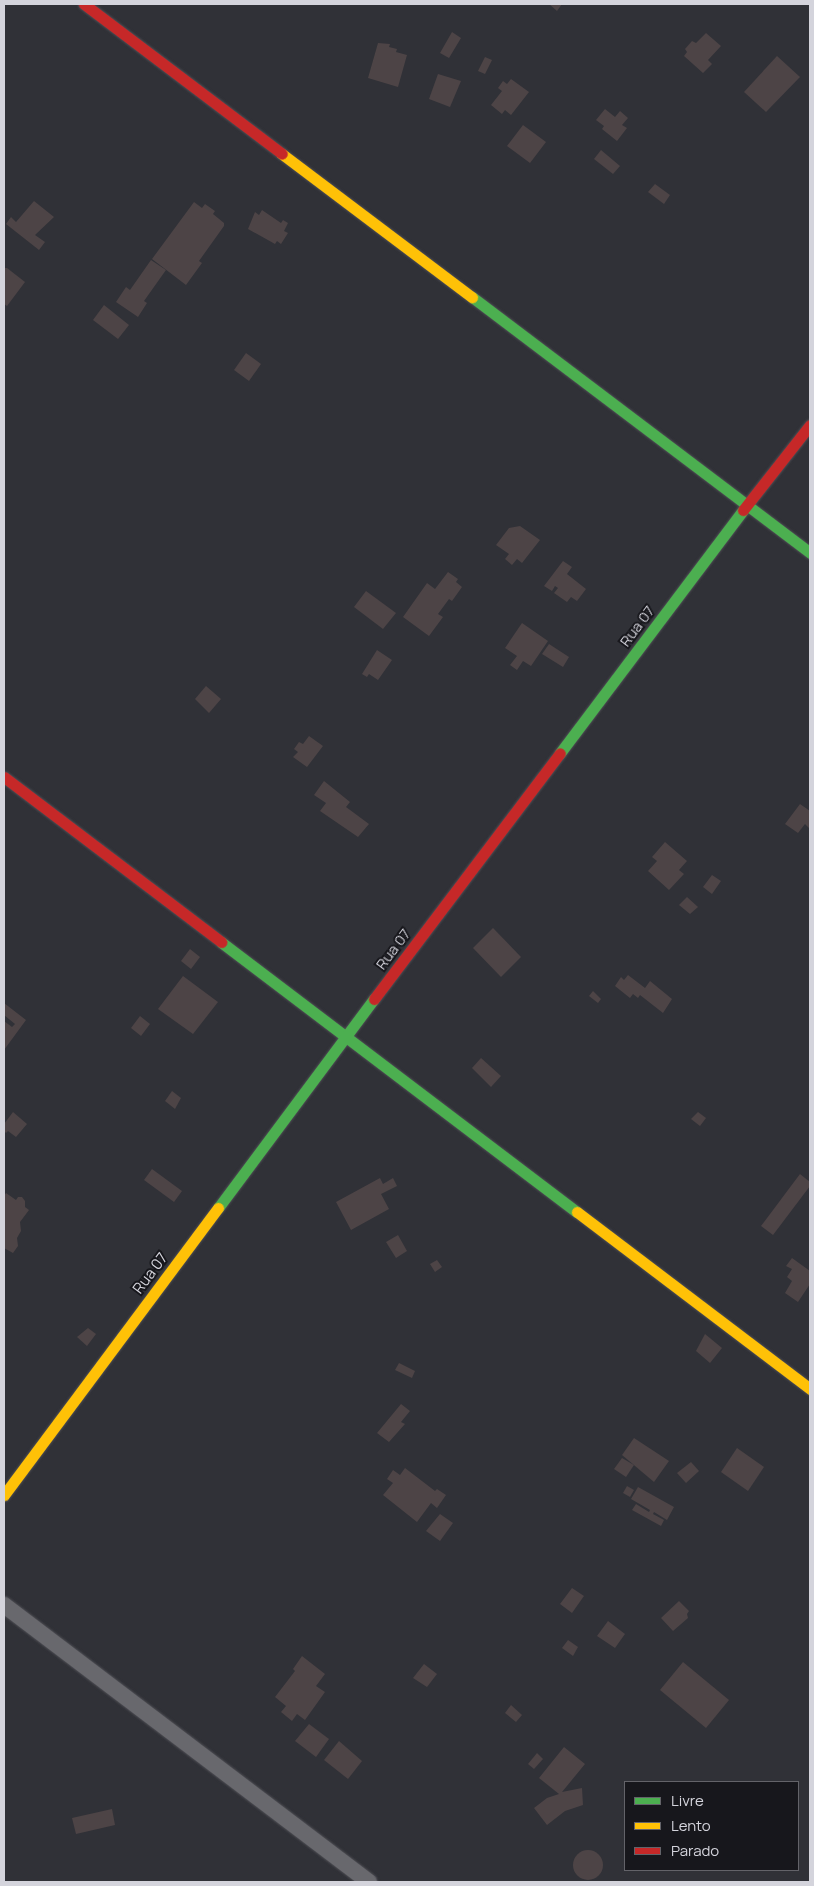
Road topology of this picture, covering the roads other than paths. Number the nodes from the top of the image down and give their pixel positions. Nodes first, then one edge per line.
1 (84, 4) edge
2 (810, 425) edge
3 (747, 505) junction
4 (810, 553) edge
5 (4, 777) edge
6 (346, 1036) junction
7 (810, 1390) edge
8 (4, 1495) edge
9 (4, 1605) edge
10 (369, 1882) edge

1 - 3 street
2 - 3 street, Rua 07
3 - 4 street
3 - 6 street, Rua 07
5 - 6 street
6 - 7 street
6 - 8 street, Rua 07
9 - 10 street

